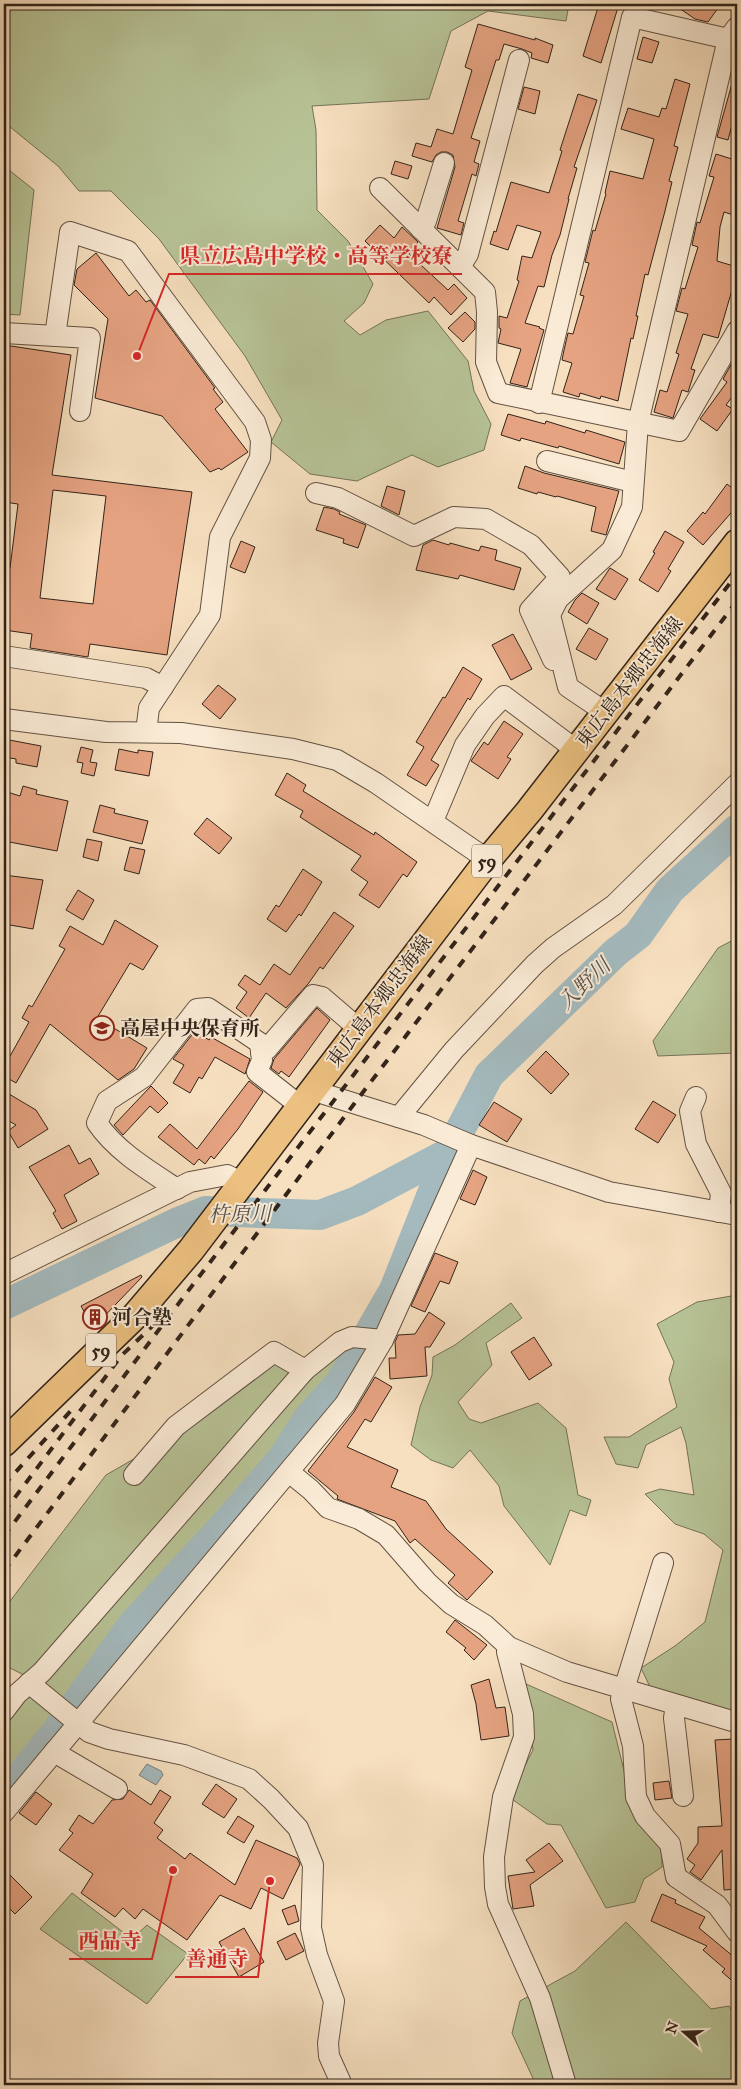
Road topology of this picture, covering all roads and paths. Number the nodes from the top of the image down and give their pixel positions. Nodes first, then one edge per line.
1 (637, 10) edge
2 (734, 36) edge
3 (519, 60) dead end
4 (444, 162) dead end
5 (380, 188) dead end
6 (422, 229) junction
7 (460, 266) junction
8 (737, 330) edge
9 (4, 332) edge
10 (55, 336) junction
11 (539, 403) junction
12 (80, 411) dead end
13 (638, 423) junction
14 (547, 461) dead end
15 (633, 482) junction
16 (316, 493) dead end
17 (737, 543) edge
18 (552, 648) junction
19 (4, 656) edge
20 (163, 688) junction
21 (605, 712) junction
22 (4, 718) edge
23 (146, 732) junction
24 (576, 750) junction
25 (737, 784) edge
26 (433, 821) junction
27 (488, 860) junction
28 (358, 1028) junction
29 (261, 1052) junction
30 (696, 1097) dead end
31 (305, 1098) junction
32 (399, 1117) junction
33 (471, 1145) junction
34 (241, 1182) junction
35 (177, 1188) junction
36 (728, 1213) edge
37 (4, 1274) edge
38 (380, 1340) junction
39 (305, 1370) junction
40 (4, 1443) edge
41 (289, 1472) junction
42 (134, 1475) dead end
43 (663, 1563) dead end
44 (509, 1647) junction
45 (34, 1688) junction
46 (624, 1690) junction
47 (676, 1706) junction
48 (4, 1710) edge
49 (737, 1720) edge
50 (75, 1721) junction
51 (54, 1752) junction
52 (117, 1790) dead end
53 (683, 1796) dead end
54 (4, 1812) edge
55 (737, 1932) edge
56 (342, 2085) edge
57 (566, 2085) edge

1 - 2 street
1 - 11 street
2 - 13 street
3 - 7 street
4 - 6 street
5 - 6 street
6 - 7 street
7 - 11 street
8 - 13 street
9 - 10 street
10 - 12 street
10 - 20 street
11 - 13 street
13 - 15 street
14 - 15 street
15 - 18 street
16 - 18 street
17 - 21 main road, 東広島本郷忠海線 / 59
18 - 21 street
19 - 20 street
20 - 23 street
21 - 24 main road, 東広島本郷忠海線 / 59
22 - 23 street
23 - 26 street
24 - 26 street
24 - 27 main road, 東広島本郷忠海線 / 59
25 - 32 street
26 - 27 street
27 - 28 main road, 東広島本郷忠海線 / 59
28 - 29 street
28 - 31 main road, 東広島本郷忠海線 / 59
29 - 31 street
29 - 35 street
30 - 36 street
31 - 32 street
31 - 34 main road, 東広島本郷忠海線 / 59
32 - 33 street
33 - 36 street
33 - 38 street
34 - 35 street
34 - 40 main road, 東広島本郷忠海線 / 59
35 - 37 street
38 - 39 street
38 - 41 street
39 - 42 street
39 - 45 street
41 - 44 street
41 - 50 street
43 - 46 street
44 - 46 street
44 - 57 street
45 - 48 street
45 - 50 street
46 - 47 street
46 - 55 street
47 - 49 street
47 - 53 street
50 - 51 street
50 - 56 street
51 - 52 street
51 - 54 street

